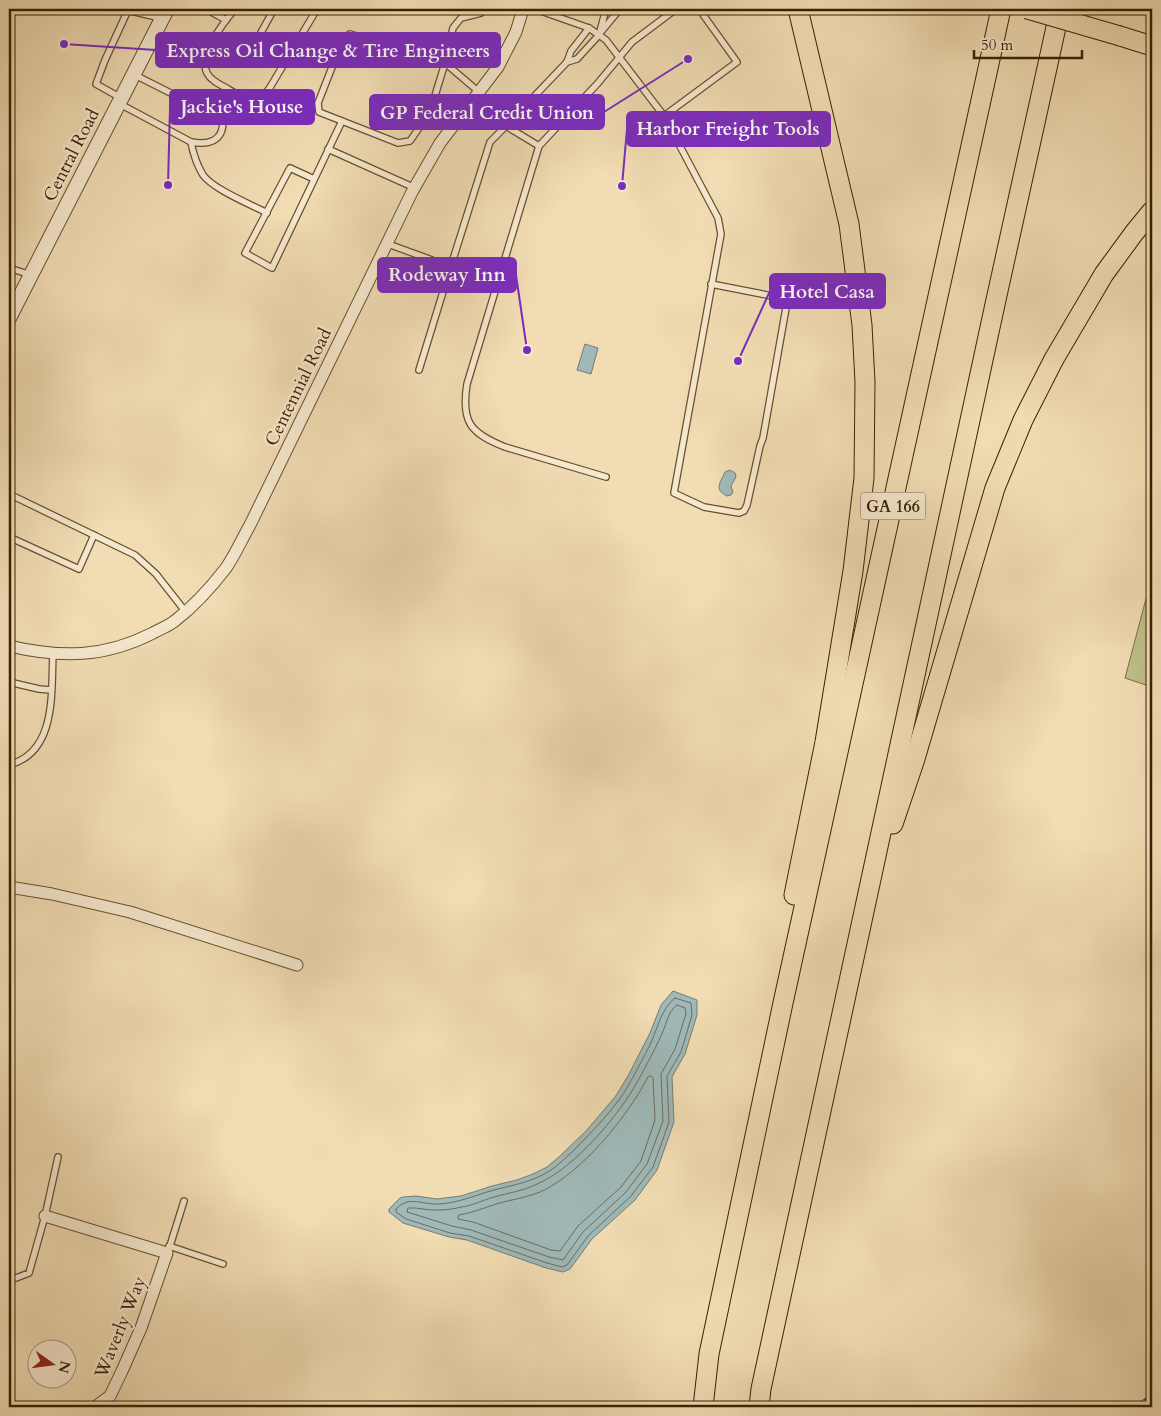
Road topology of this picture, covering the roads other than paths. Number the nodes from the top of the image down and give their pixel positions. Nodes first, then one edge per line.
1 (206, 9) edge
2 (235, 9) edge
3 (274, 9) edge
4 (317, 9) edge
5 (482, 9) edge
6 (524, 9) edge
7 (535, 9) edge
8 (606, 9) edge
9 (620, 9) edge
10 (676, 9) edge
11 (699, 9) edge
12 (798, 9) edge
13 (1002, 9) edge
14 (1027, 9) edge
15 (1060, 9) edge
16 (125, 10) edge
17 (164, 14) edge
18 (226, 20) junction
19 (589, 28) junction
20 (599, 35) junction
21 (214, 40) junction
22 (1152, 46) edge
23 (620, 56) junction
24 (567, 62) junction
25 (445, 64) junction
26 (133, 74) junction
27 (479, 92) junction
28 (120, 100) junction
29 (471, 102) junction
30 (664, 116) junction
31 (342, 121) junction
32 (506, 126) junction
33 (191, 142) junction
34 (539, 146) junction
35 (328, 149) junction
36 (314, 179) junction
37 (415, 188) junction
38 (1152, 211) edge
39 (267, 213) junction
40 (388, 244) junction
41 (9, 268) edge
42 (450, 269) junction
43 (31, 275) junction
44 (711, 284) junction
45 (496, 285) junction
46 (9, 318) edge
47 (419, 370) dead end
48 (606, 477) dead end
49 (9, 494) edge
50 (94, 535) junction
51 (9, 537) edge
52 (185, 611) junction
53 (9, 646) edge
54 (53, 653) junction
55 (9, 682) edge
56 (51, 690) junction
57 (9, 766) edge
58 (9, 887) edge
59 (867, 898) junction
60 (296, 965) dead end
61 (783, 1003) junction
62 (58, 1157) dead end
63 (184, 1201) dead end
64 (45, 1216) junction
65 (168, 1250) junction
66 (223, 1264) dead end
67 (9, 1276) edge
68 (94, 1407) edge
69 (702, 1407) edge
70 (758, 1407) edge

1 - 18 lane
2 - 18 lane
3 - 21 lane
4 - 21 lane
5 - 25 lane
6 - 27 street, Centennial Road
7 - 19 lane
8 - 20 lane
9 - 20 lane
10 - 23 lane
11 - 30 lane
12 - 61 highway
13 - 61 highway, GA 166
14 - 22 highway, bridge
15 - 59 highway, GA 166
16 - 17 lane
16 - 28 lane
17 - 26 street, Central Road
18 - 21 lane
19 - 20 lane
19 - 24 lane
20 - 23 lane
20 - 24 lane
23 - 30 lane
23 - 34 lane
24 - 32 lane
25 - 27 lane
25 - 31 lane
25 - 31 lane
26 - 28 street, Central Road
26 - 33 lane
27 - 29 street, Centennial Road
28 - 33 lane
28 - 43 street, Central Road
29 - 32 lane
29 - 37 street, Centennial Road
30 - 44 lane
31 - 35 lane
32 - 34 lane
32 - 42 lane
33 - 39 lane
34 - 45 lane
35 - 36 lane
35 - 37 lane
36 - 39 lane
36 - 39 lane
37 - 40 street, Centennial Road
38 - 59 highway
40 - 42 lane
40 - 52 street, Centennial Road
41 - 43 lane
42 - 45 lane
42 - 47 lane
43 - 46 street, Central Road
44 - 44 lane
45 - 48 lane
49 - 50 lane
50 - 51 lane
50 - 52 lane
52 - 54 street, Centennial Road
53 - 54 street, Centennial Road
54 - 56 lane
55 - 56 lane
56 - 57 lane
58 - 60 street
59 - 70 highway
61 - 69 highway
62 - 64 lane
63 - 65 lane
64 - 65 street
64 - 67 lane
65 - 66 lane
65 - 68 street, Waverly Way

